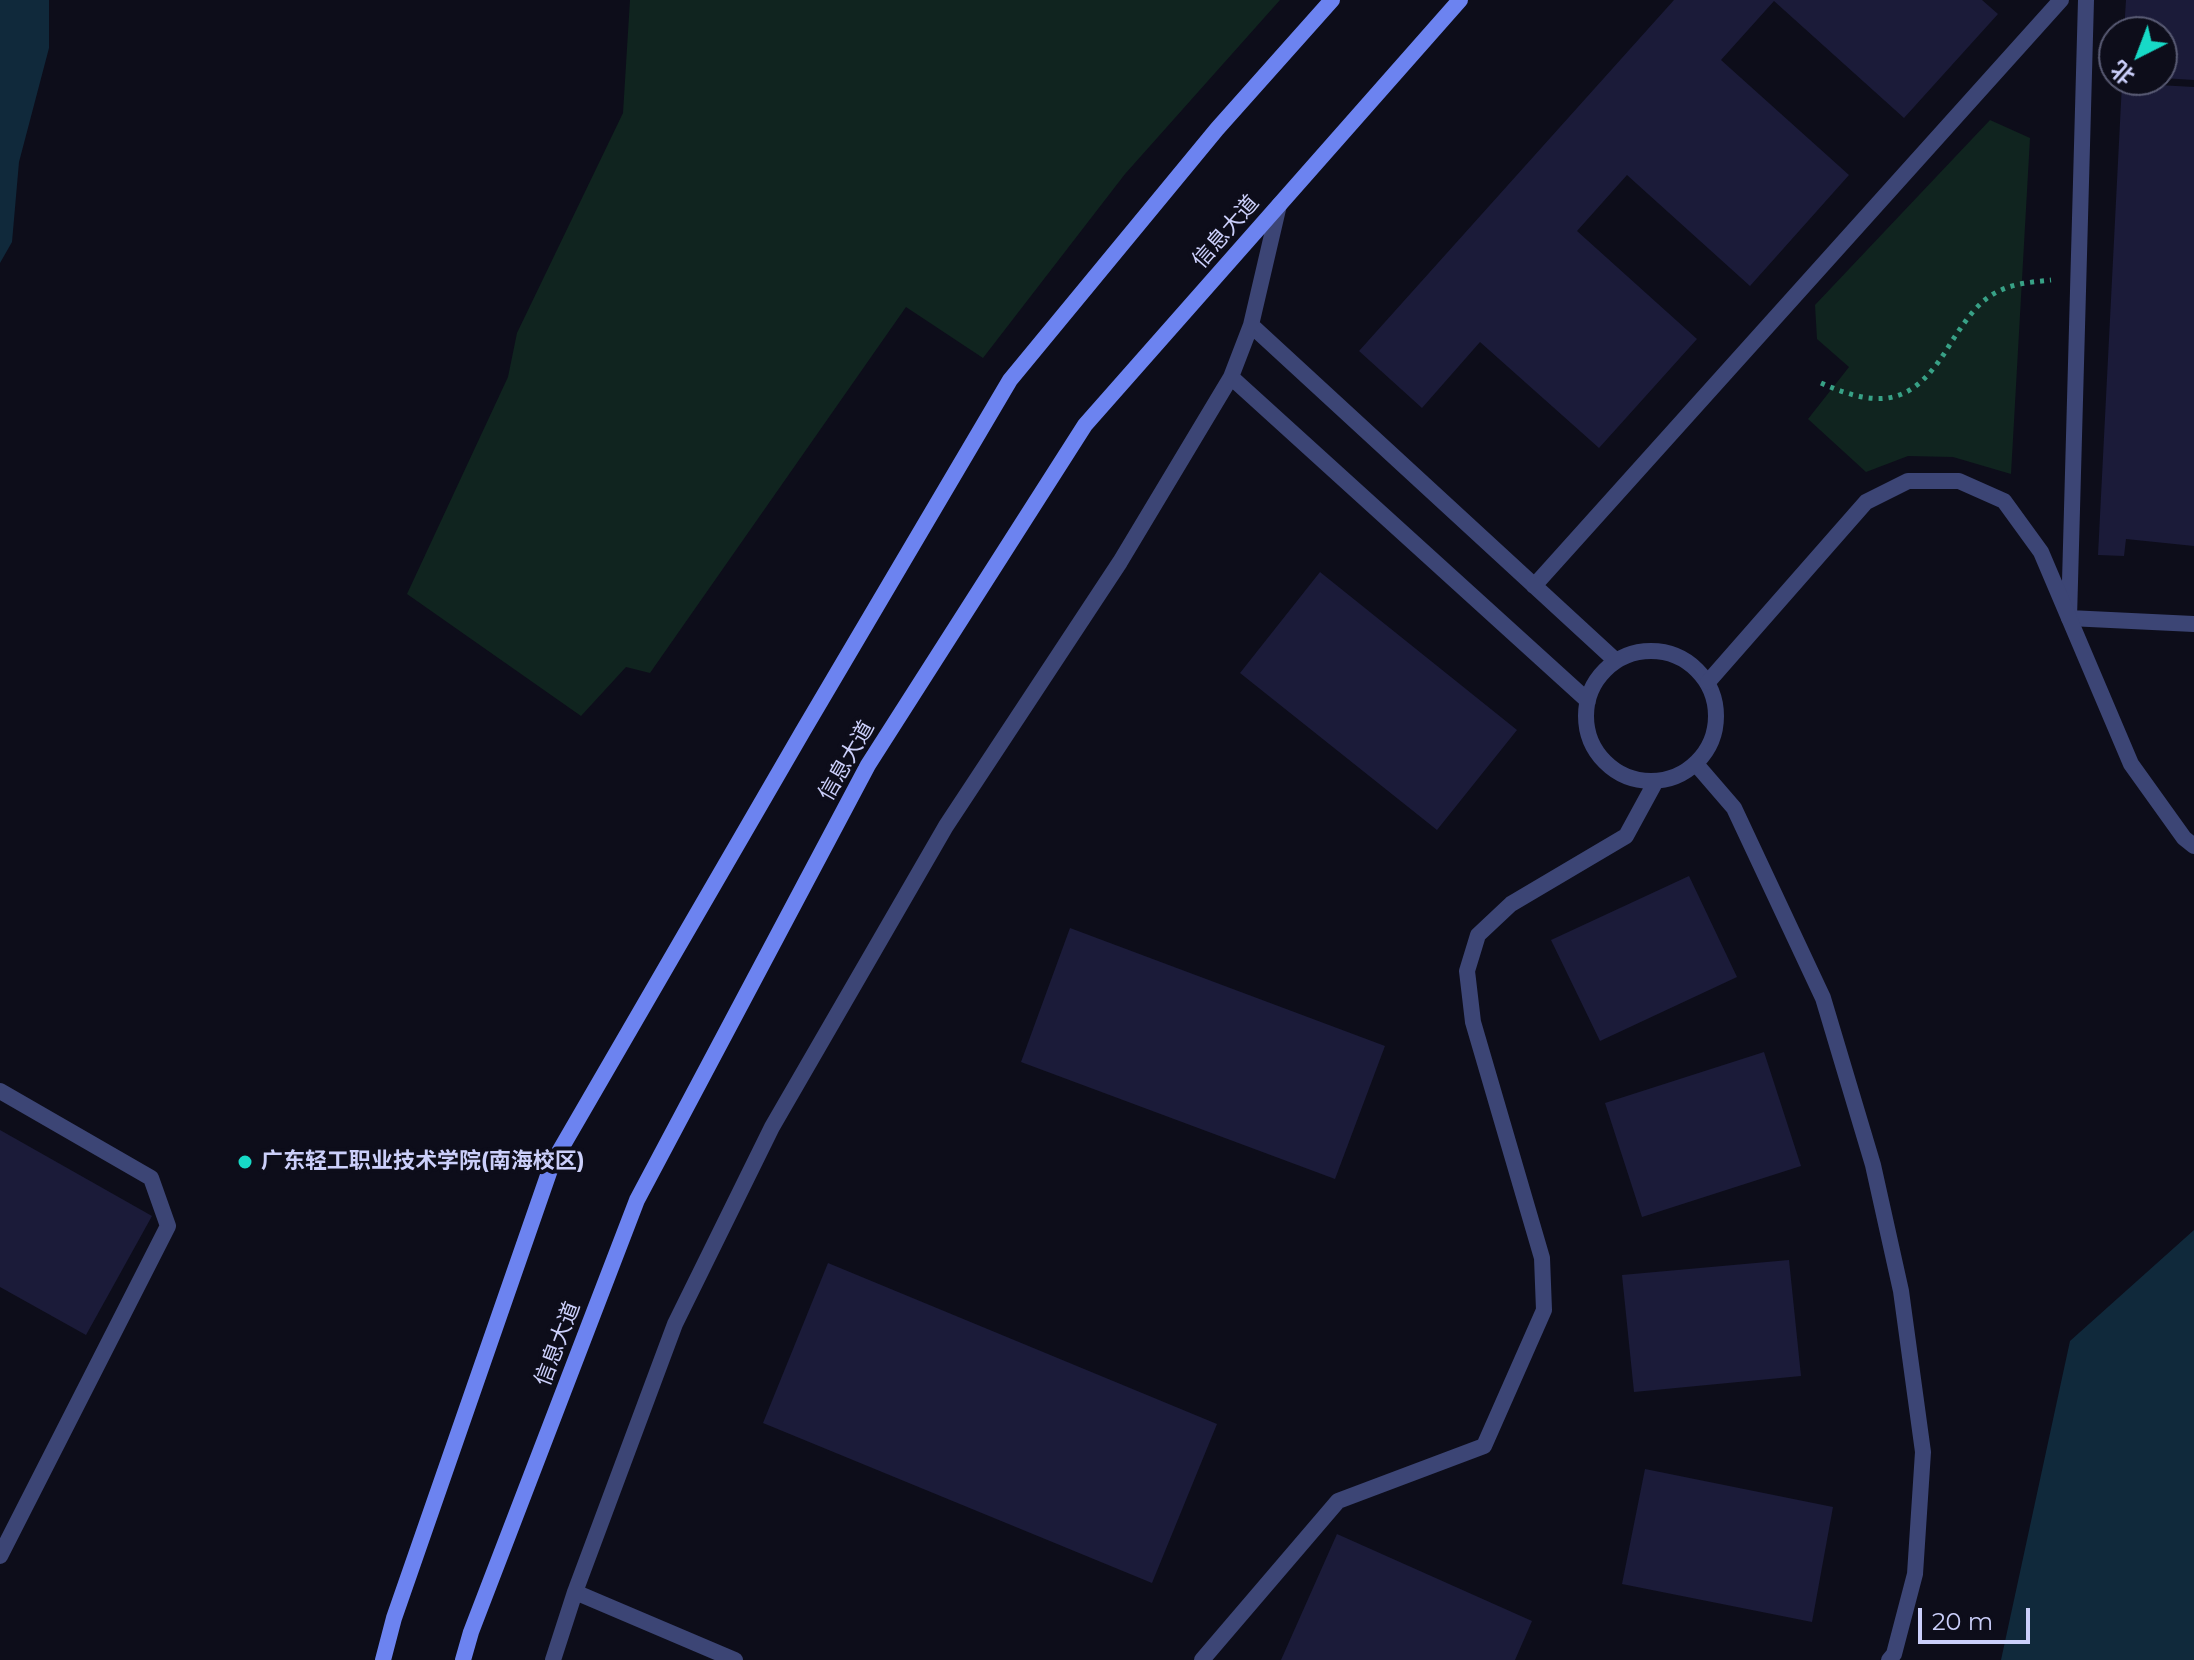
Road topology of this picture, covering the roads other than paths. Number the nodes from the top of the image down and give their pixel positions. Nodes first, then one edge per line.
1 (1332, 0) edge
2 (1460, 0) edge
3 (2061, 0) edge
4 (2086, 0) edge
5 (1279, 205) junction
6 (1251, 325) junction
7 (1231, 377) junction
8 (1534, 586) junction
9 (2069, 618) junction
10 (2194, 624) edge
11 (1615, 660) junction
12 (1708, 682) junction
13 (1588, 701) junction
14 (1696, 764) junction
15 (1656, 781) junction
16 (2194, 846) edge
17 (0, 1091) edge
18 (0, 1556) edge
19 (575, 1592) junction
20 (383, 1660) edge
21 (463, 1660) edge
22 (553, 1660) edge
23 (735, 1660) edge
24 (1202, 1660) edge
25 (1889, 1660) edge

1 - 20 main road
2 - 5 main road, 信息大道
3 - 8 street
4 - 9 street
5 - 6 street
5 - 21 main road, 信息大道
6 - 7 street
6 - 8 street
7 - 13 street
7 - 19 street
8 - 11 street
9 - 10 street
9 - 12 street
9 - 16 street
11 - 12 street
11 - 13 street
12 - 14 street
13 - 15 street
14 - 15 street
14 - 25 street
15 - 24 street
17 - 18 street
19 - 22 street
19 - 23 street

